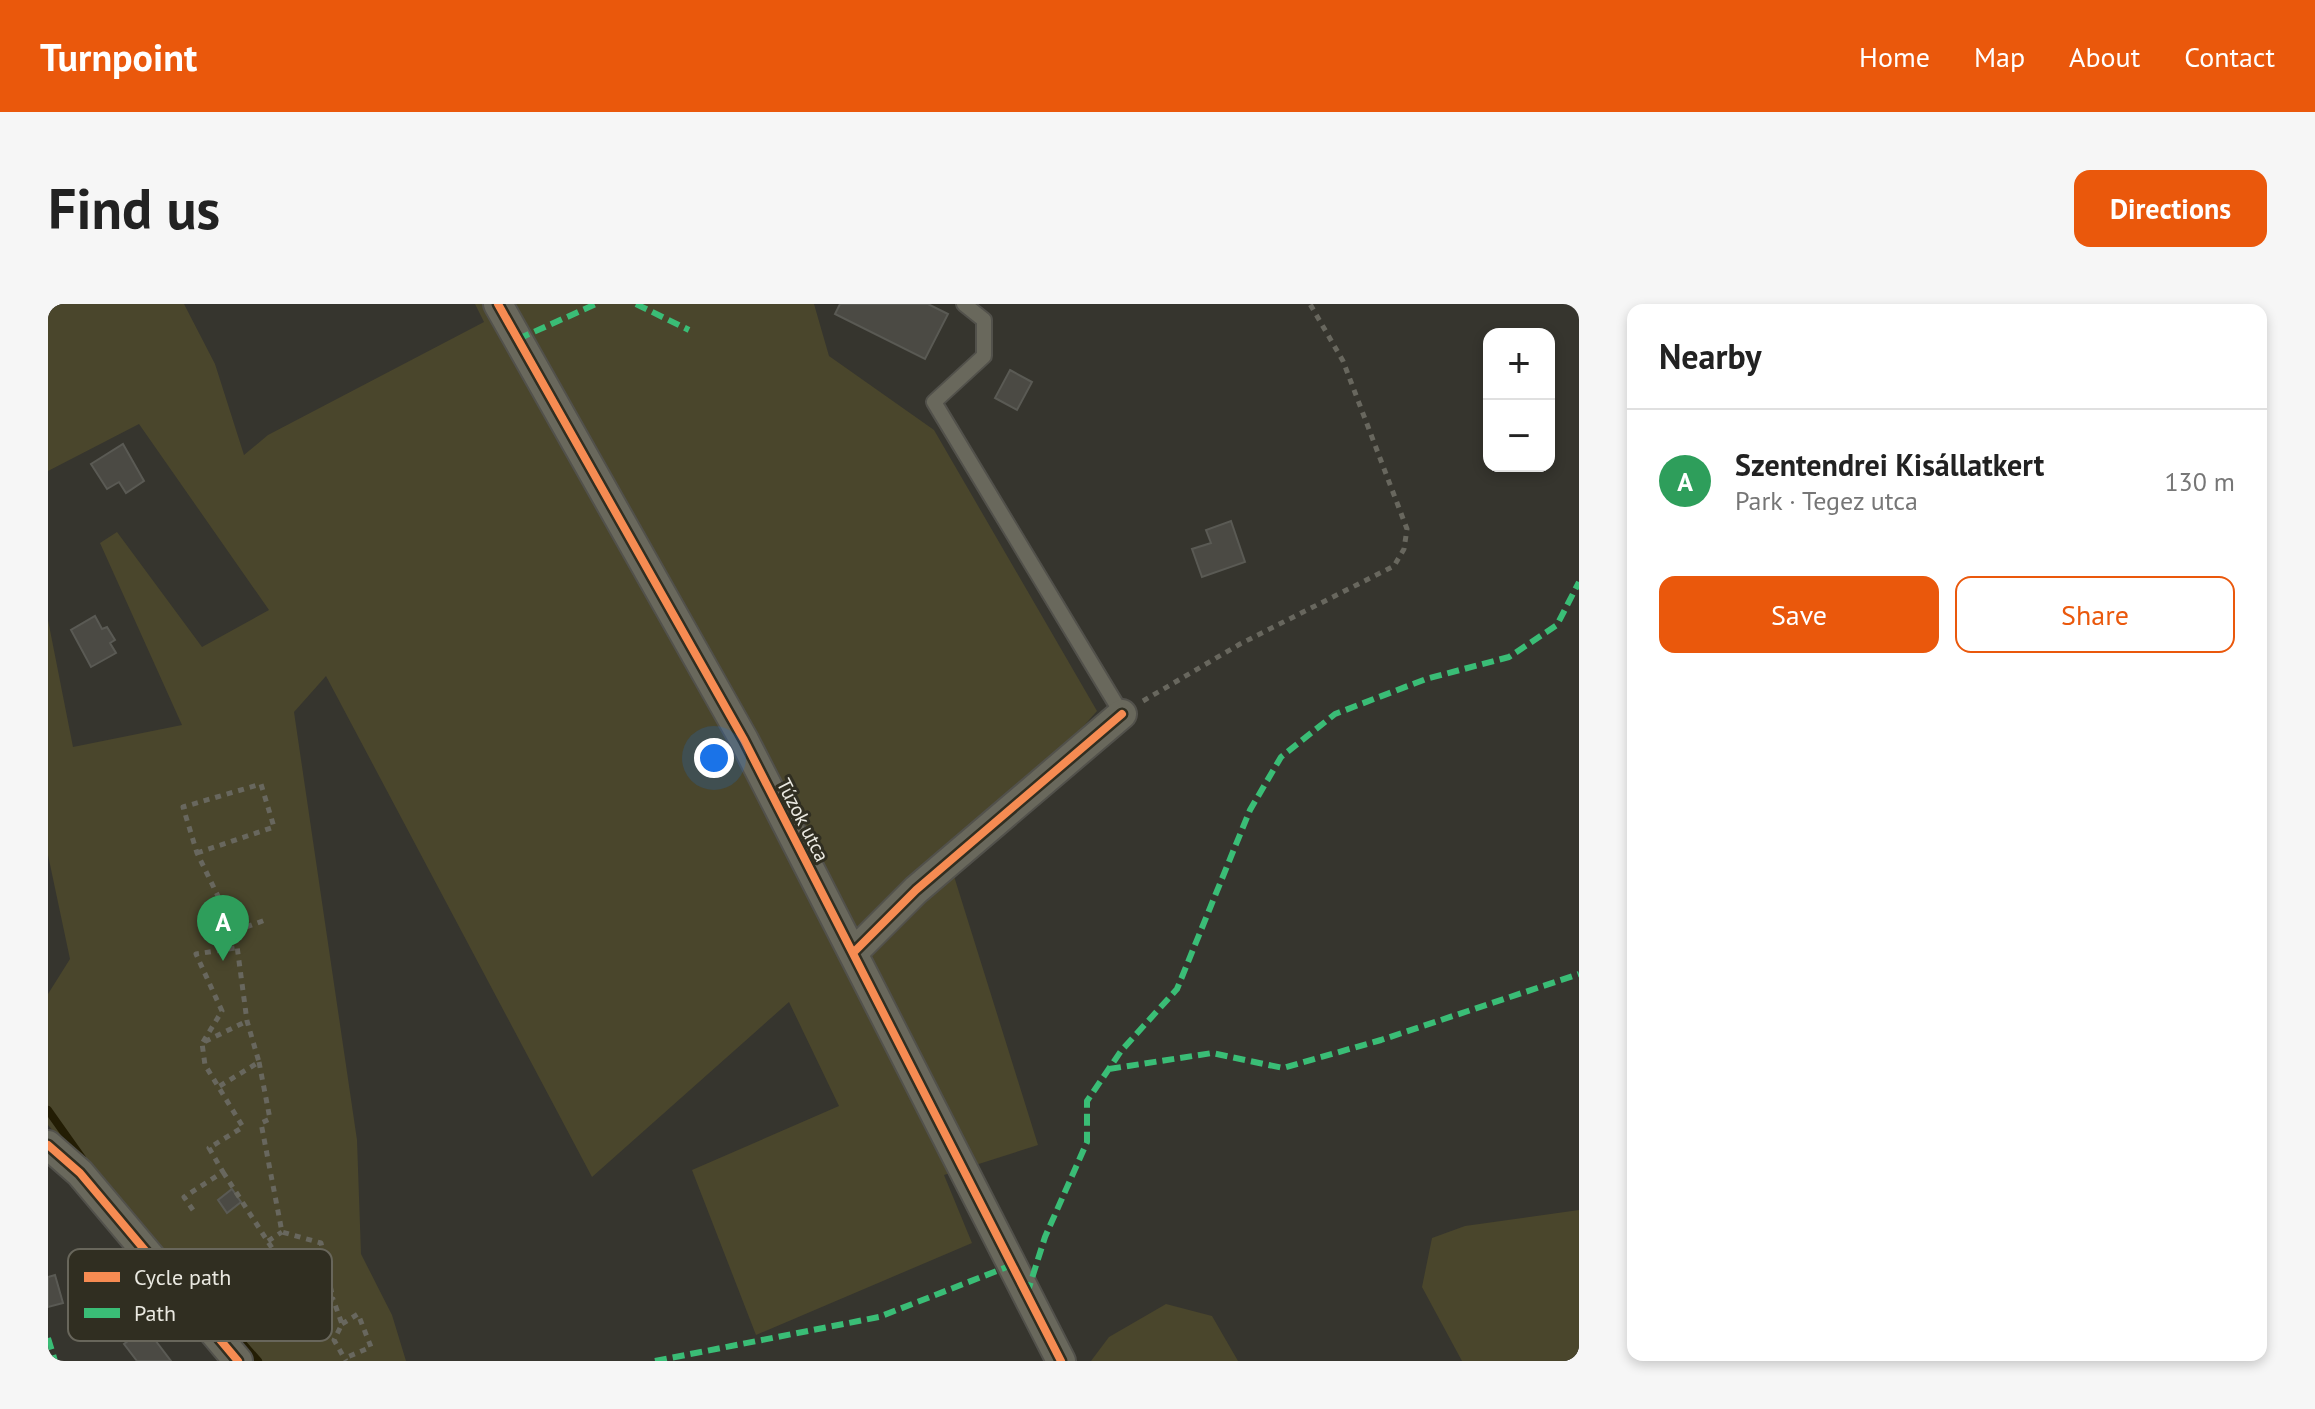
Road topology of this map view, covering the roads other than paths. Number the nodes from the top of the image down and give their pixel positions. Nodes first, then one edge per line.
1 (498, 304) edge
2 (964, 304) edge
3 (1122, 714) joint
4 (854, 952) junction
5 (48, 1145) edge
6 (144, 1249) edge
7 (221, 1341) edge
8 (238, 1361) edge
9 (1061, 1361) edge

1 - 4 street, Túzok utca
2 - 3 lane
3 - 4 street
4 - 9 street, Túzok utca
5 - 6 street
7 - 8 street

